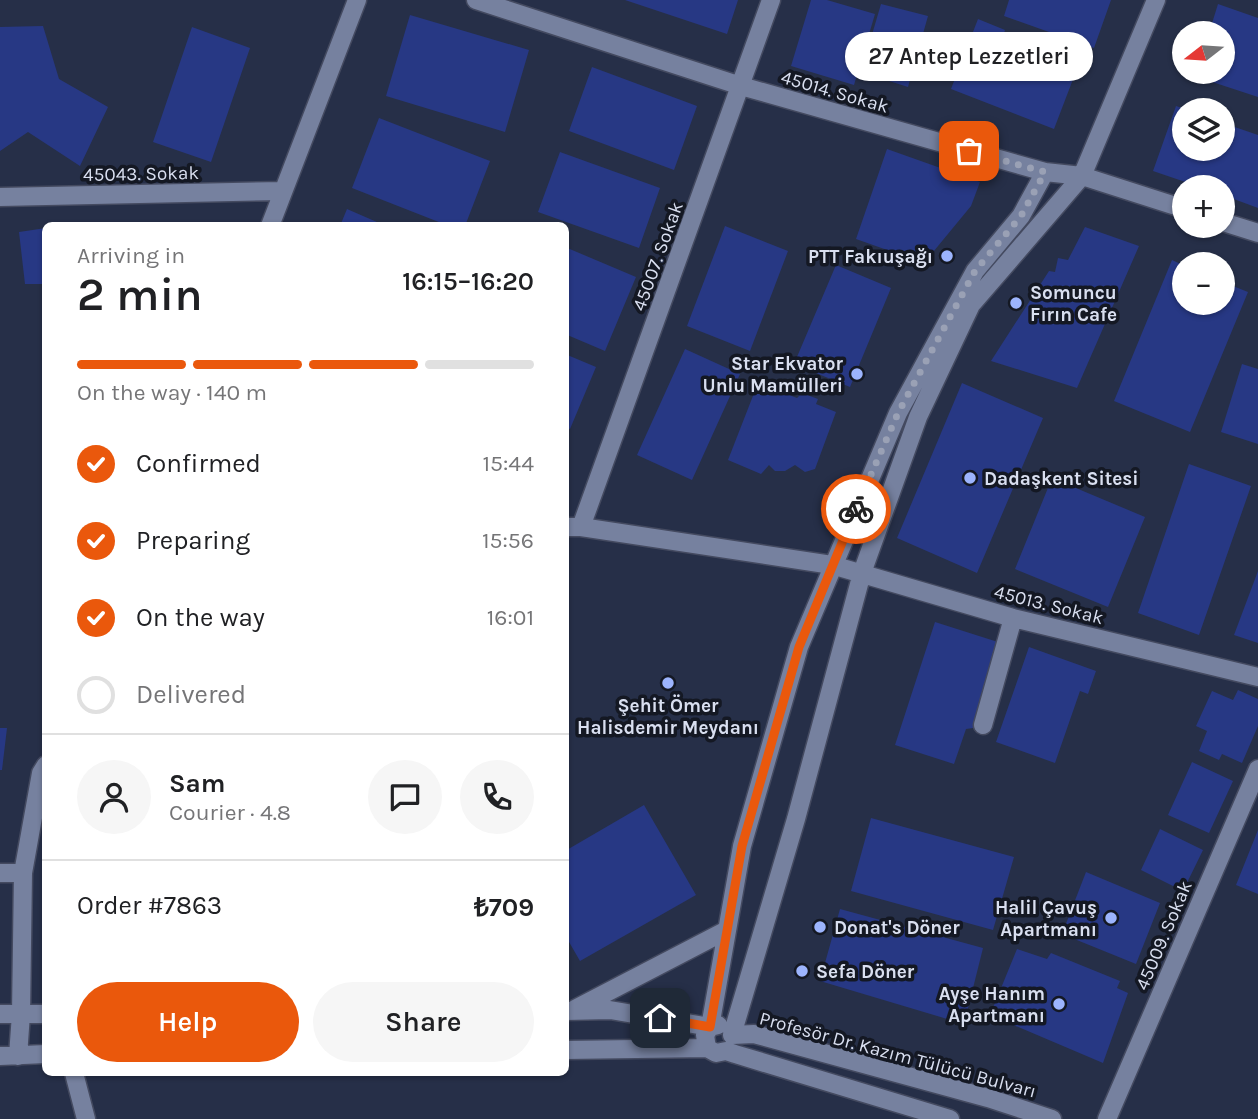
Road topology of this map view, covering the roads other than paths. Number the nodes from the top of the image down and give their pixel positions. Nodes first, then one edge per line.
1 (357, 0) edge
2 (476, 0) edge
3 (771, 0) edge
4 (1156, 0) edge
5 (741, 86) junction
6 (1045, 172) junction
7 (1082, 176) junction
8 (283, 191) junction
9 (0, 197) edge
10 (1172, 205) edge
11 (271, 222) edge
12 (1235, 226) edge
13 (1258, 233) edge
14 (573, 527) edge
15 (832, 565) junction
16 (862, 573) junction
17 (1013, 618) junction
18 (1258, 677) edge
19 (983, 724) dead end
20 (1258, 769) edge
21 (42, 771) edge
22 (0, 873) edge
23 (23, 873) junction
24 (727, 930) junction
25 (569, 1010) edge
26 (569, 1011) edge
27 (0, 1014) edge
28 (21, 1014) junction
29 (42, 1014) edge
30 (710, 1027) junction
31 (731, 1042) junction
32 (707, 1048) junction
33 (569, 1050) edge
34 (42, 1054) edge
35 (9, 1056) edge
36 (75, 1076) edge
37 (86, 1119) edge
38 (950, 1119) edge
39 (1052, 1119) edge
40 (1107, 1119) edge

1 - 8 street
2 - 5 street, 45014. Sokak
3 - 5 street, 45007. Sokak
4 - 7 street
5 - 6 street, 45014. Sokak
5 - 14 street, 45007. Sokak
6 - 7 street, 45014. Sokak
6 - 15 street
7 - 10 street, 45014. Sokak
7 - 16 street
8 - 9 street, 45043. Sokak
8 - 11 street
12 - 13 street
14 - 15 street, 45013. Sokak
15 - 16 street, 45013. Sokak
15 - 24 street
16 - 17 street, 45013. Sokak
16 - 31 street
17 - 18 street, 45013. Sokak
17 - 19 street
20 - 40 street, 45009. Sokak
21 - 23 street
22 - 23 street
23 - 28 street
24 - 25 street
24 - 30 street
26 - 30 street
27 - 28 street
28 - 29 street
28 - 35 street
30 - 31 street
30 - 32 street
31 - 32 street
31 - 38 street
31 - 39 street, Profesör Dr. Kazım Tülücü Bulvarı
32 - 33 street
34 - 35 street
36 - 37 street

